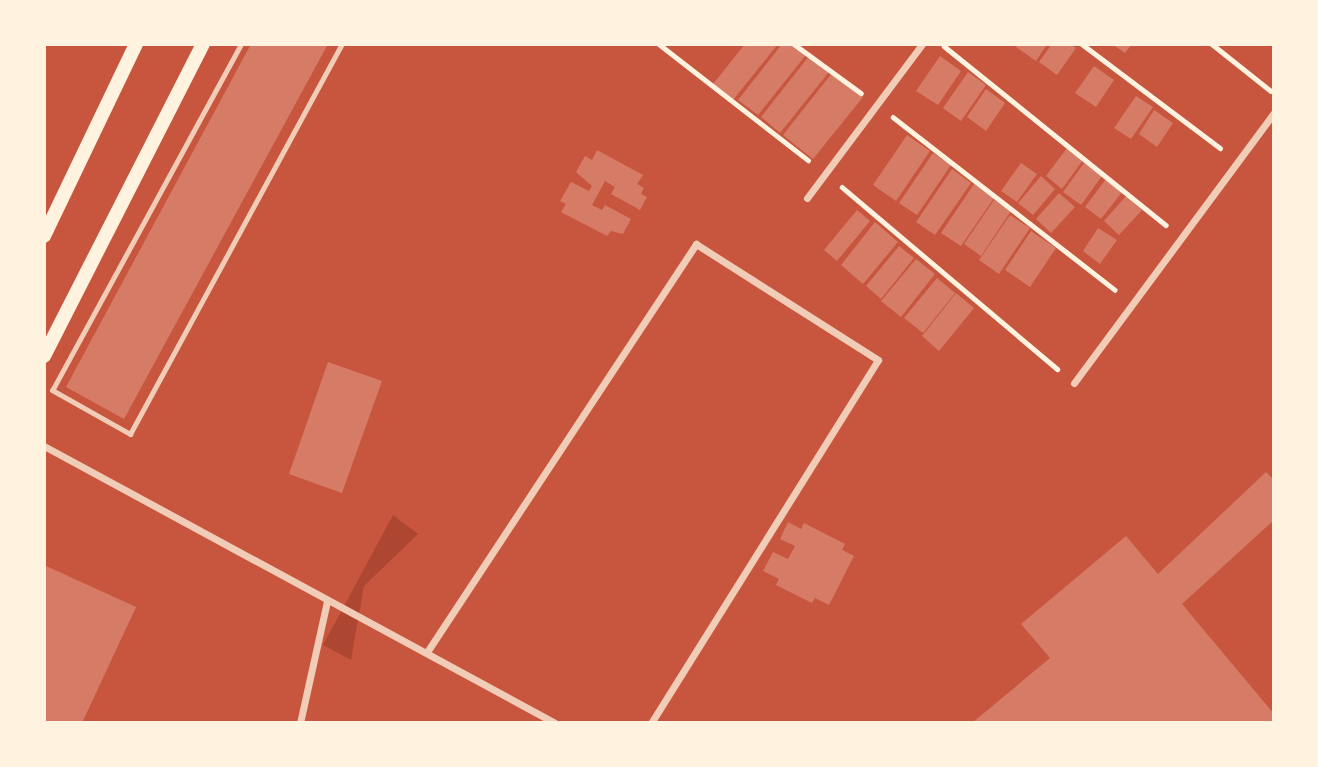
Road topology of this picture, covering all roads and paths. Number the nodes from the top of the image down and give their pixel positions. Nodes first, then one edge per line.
1 (136, 44) edge
2 (203, 44) edge
3 (241, 44) edge
4 (342, 44) edge
5 (659, 44) edge
6 (794, 44) edge
7 (922, 44) edge
8 (940, 44) edge
9 (1082, 44) edge
10 (1212, 44) edge
11 (1274, 94) edge
12 (876, 105) junction
13 (1274, 113) edge
14 (1240, 163) junction
15 (825, 173) junction
16 (807, 198) dead end
17 (44, 236) edge
18 (1183, 239) junction
19 (1133, 303) junction
20 (44, 356) edge
21 (1074, 383) joint
22 (45, 386) edge
23 (52, 390) junction
24 (44, 446) edge
25 (327, 601) junction
26 (427, 652) junction
27 (300, 723) edge
28 (555, 723) edge
29 (651, 723) edge

1 - 17 main road
2 - 20 main road
3 - 23 lane
4 - 23 lane
5 - 15 path
6 - 12 path
7 - 12 street
8 - 18 path
9 - 14 path
10 - 11 path
12 - 15 street
12 - 19 path
13 - 14 street
14 - 18 street
15 - 16 street
15 - 21 path
18 - 19 street
19 - 21 street
22 - 23 lane
24 - 25 street
25 - 26 street
25 - 27 street
26 - 28 street
26 - 29 street

